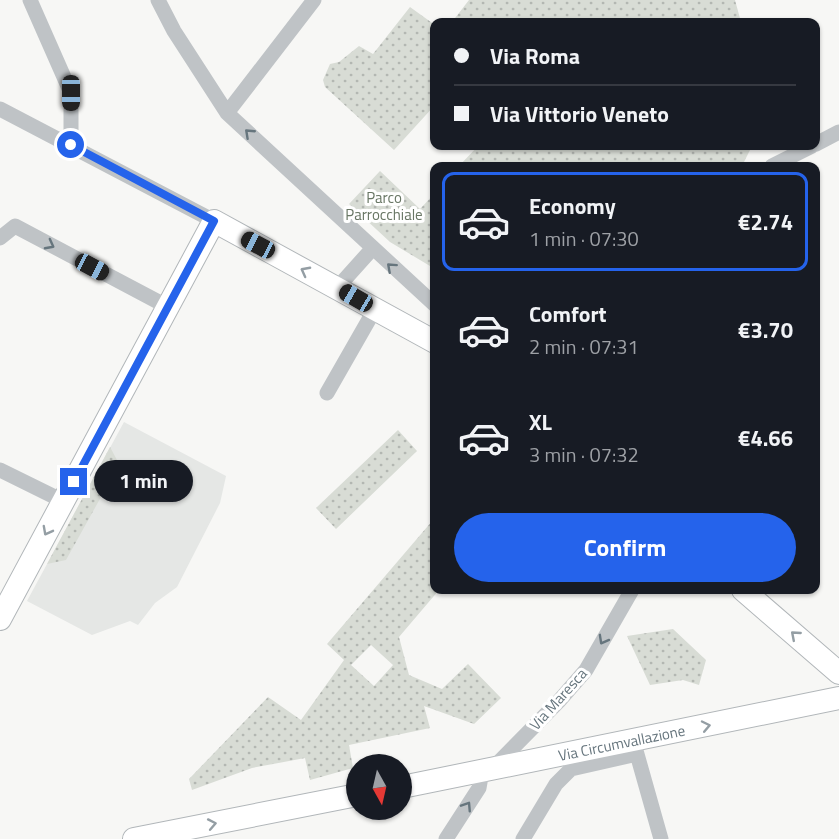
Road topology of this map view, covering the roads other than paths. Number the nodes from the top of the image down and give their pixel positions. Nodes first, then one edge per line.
1 (30, 0) edge
2 (158, 0) edge
3 (314, 0) edge
4 (0, 109) edge
5 (227, 112) junction
6 (839, 132) edge
7 (820, 142) edge
8 (71, 145) junction
9 (804, 150) edge
10 (780, 162) edge
11 (214, 221) junction
12 (0, 238) edge
13 (372, 249) junction
14 (337, 288) junction
15 (430, 288) edge
16 (422, 294) junction
17 (430, 301) edge
18 (168, 307) junction
19 (375, 309) junction
20 (430, 339) edge
21 (327, 393) dead end
22 (0, 470) edge
23 (63, 501) junction
24 (630, 594) edge
25 (748, 594) edge
26 (0, 619) edge
27 (839, 673) edge
28 (839, 698) edge
29 (635, 747) junction
30 (486, 770) junction
31 (412, 784) edge
32 (346, 797) edge
33 (146, 838) edge
34 (446, 839) edge
35 (523, 839) edge
36 (661, 839) edge

1 - 8 street
2 - 5 street
3 - 5 street
4 - 8 street
13 -> 5 street
6 - 7 street
8 - 11 street
9 - 10 street
14 -> 11 main road
11 - 18 main road
12 -> 18 street
13 - 14 street
16 -> 13 street
14 - 19 main road
15 - 16 street
16 - 17 street
18 - 23 main road
19 - 20 main road
19 - 21 street
22 - 23 street
23 -> 26 main road
24 -> 30 street, Via Maresca
27 -> 25 main road
29 -> 28 main road, Via Circumvallazione
29 - 30 main road, Via Circumvallazione
29 - 35 street
29 - 36 street
30 - 31 main road, Via Circumvallazione
34 -> 30 street, Via Maresca
33 -> 32 main road

